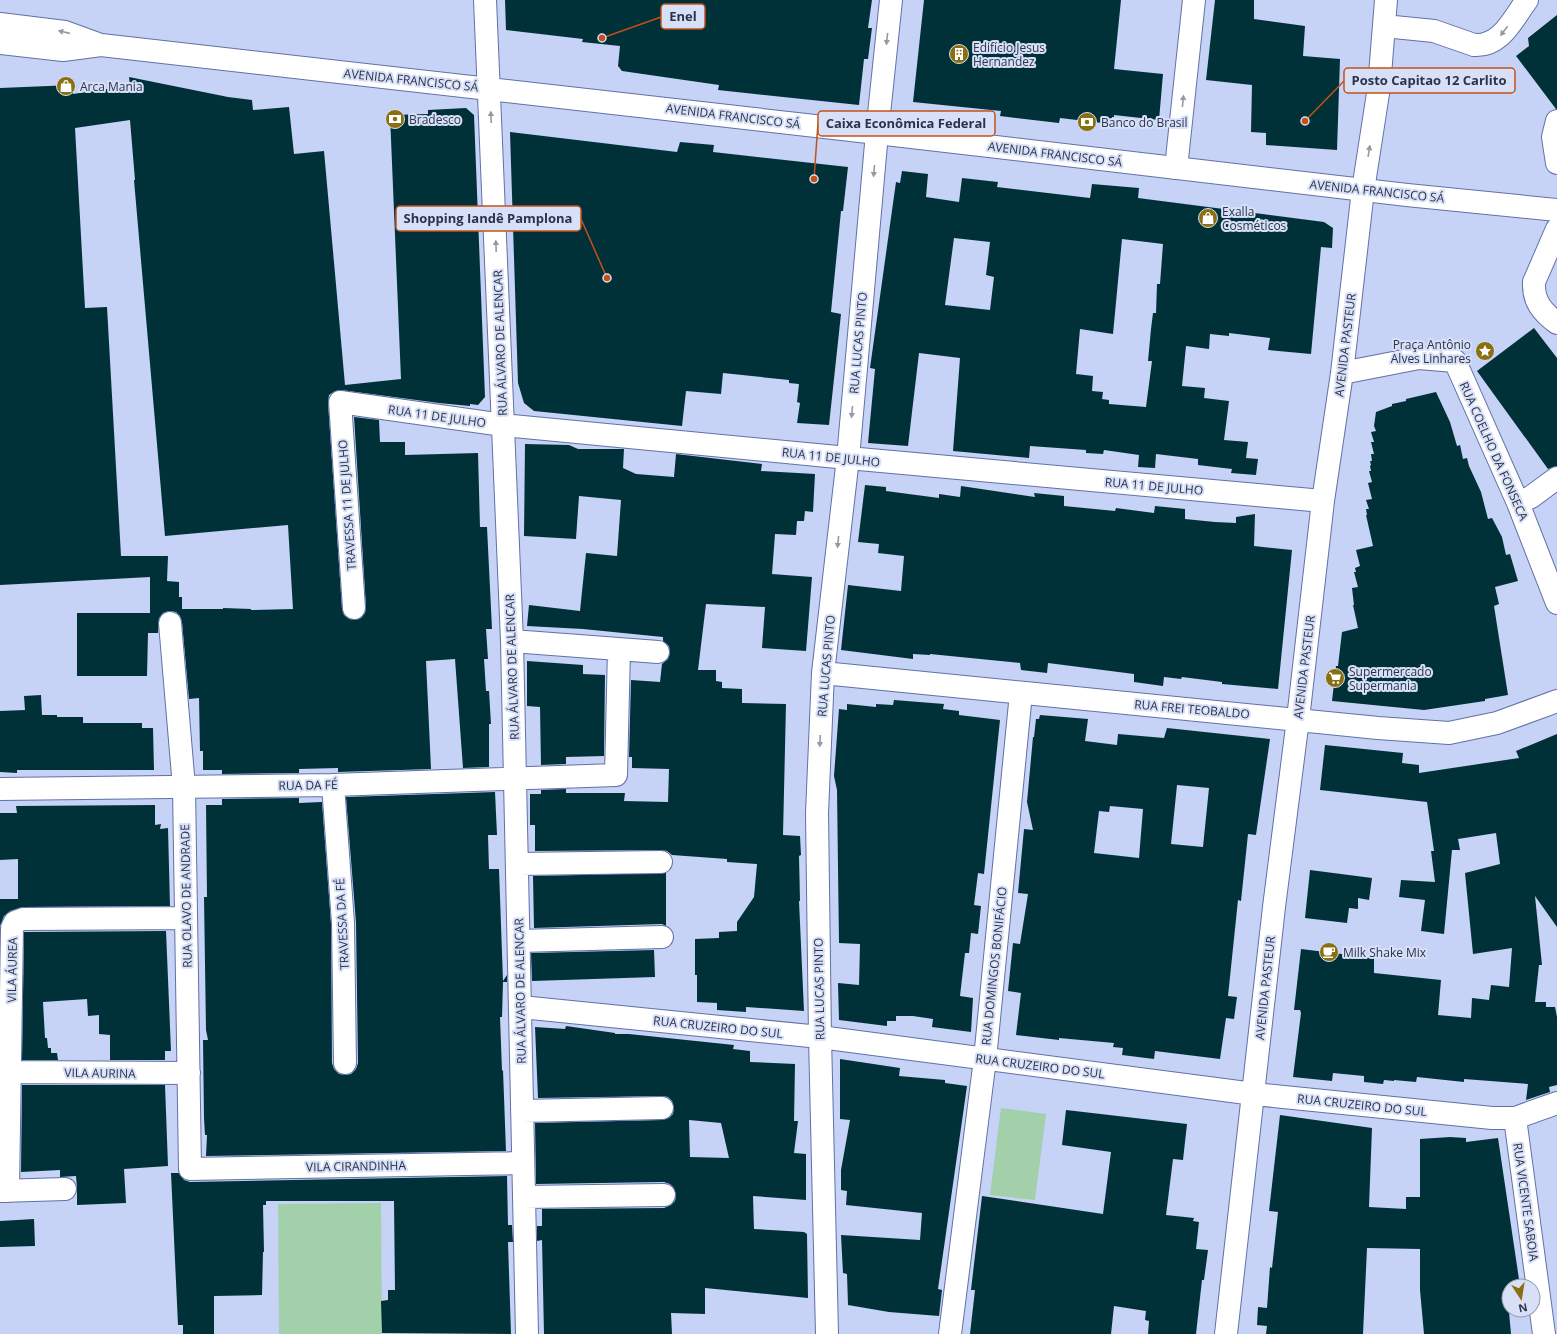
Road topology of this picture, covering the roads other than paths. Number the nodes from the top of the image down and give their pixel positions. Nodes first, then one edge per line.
1 (485, 0) edge
2 (891, 0) edge
3 (1194, 0) edge
4 (1386, 0) edge
5 (1527, 0) edge
6 (0, 24) edge
7 (1384, 26) junction
8 (0, 43) edge
9 (100, 45) junction
10 (490, 89) junction
11 (1557, 121) edge
12 (877, 133) junction
13 (1557, 163) edge
14 (1176, 168) junction
15 (1363, 190) junction
16 (1557, 210) edge
17 (1557, 229) edge
18 (1557, 323) edge
19 (1342, 373) junction
20 (340, 402) joint
21 (503, 425) junction
22 (848, 458) junction
23 (1557, 478) edge
24 (1323, 502) junction
25 (1518, 503) junction
26 (1557, 603) edge
27 (354, 608) dead end
28 (170, 623) dead end
29 (512, 641) junction
30 (619, 649) junction
31 (658, 652) dead end
32 (823, 673) junction
33 (1021, 693) junction
34 (1557, 701) edge
35 (1298, 719) junction
36 (515, 778) junction
37 (333, 785) junction
38 (184, 787) junction
39 (0, 789) edge
40 (661, 862) dead end
41 (518, 864) junction
42 (186, 918) junction
43 (662, 937) dead end
44 (519, 941) junction
45 (520, 1007) junction
46 (820, 1037) junction
47 (985, 1059) junction
48 (345, 1063) dead end
49 (10, 1072) junction
50 (189, 1073) junction
51 (1254, 1094) junction
52 (1557, 1102) edge
53 (662, 1108) dead end
54 (522, 1111) junction
55 (1515, 1118) junction
56 (523, 1163) junction
57 (190, 1169) joint
58 (65, 1189) dead end
59 (4, 1191) edge
60 (664, 1195) dead end
61 (524, 1197) junction
62 (527, 1334) edge
63 (827, 1334) edge
64 (950, 1334) edge
65 (1226, 1334) edge
66 (1544, 1334) edge

1 - 10 street, RUA ÁLVARO DE ALENCAR
2 -> 12 street, RUA LUCAS PINTO
14 -> 3 street
4 - 7 street, AVENIDA PASTEUR
5 -> 7 street
9 -> 6 street, AVENIDA FRANCISCO SÁ
15 -> 7 street, AVENIDA PASTEUR
8 - 9 street, AVENIDA FRANCISCO SÁ
9 - 10 street, AVENIDA FRANCISCO SÁ
10 - 12 street, AVENIDA FRANCISCO SÁ
21 -> 10 street, RUA ÁLVARO DE ALENCAR
11 - 13 street
12 - 14 street, AVENIDA FRANCISCO SÁ
12 -> 22 street, RUA LUCAS PINTO
14 - 15 street, AVENIDA FRANCISCO SÁ
15 - 16 street, AVENIDA FRANCISCO SÁ
15 - 19 street, AVENIDA PASTEUR
17 - 18 street
19 - 24 street, AVENIDA PASTEUR
19 - 25 street, RUA COELHO DA FONSECA
20 - 21 street, RUA 11 DE JULHO
20 - 27 street, TRAVESSA 11 DE JULHO
21 - 22 street, RUA 11 DE JULHO
21 - 29 street, RUA ÁLVARO DE ALENCAR
22 - 24 street, RUA 11 DE JULHO
22 -> 32 street, RUA LUCAS PINTO
23 - 25 street
24 - 35 street, AVENIDA PASTEUR
25 - 26 street, RUA COELHO DA FONSECA
28 - 38 street, RUA OLAVO DE ANDRADE
29 - 30 street
29 - 36 street, RUA ÁLVARO DE ALENCAR
30 - 31 street
30 - 36 street, RUA DA FÉ
32 - 33 street, RUA FREI TEOBALDO
32 -> 46 street, RUA LUCAS PINTO
33 - 35 street, RUA FREI TEOBALDO
33 - 47 street, RUA DOMINGOS BONIFÁCIO
34 - 35 street, RUA FREI TEOBALDO
35 - 51 street, AVENIDA PASTEUR
36 - 37 street, RUA DA FÉ
36 - 41 street, RUA ÁLVARO DE ALENCAR
37 - 38 street, RUA DA FÉ
37 - 48 street, TRAVESSA DA FÉ
38 - 39 street, RUA DA FÉ
38 - 42 street, RUA OLAVO DE ANDRADE
40 - 41 street
41 - 44 street, RUA ÁLVARO DE ALENCAR
42 - 49 street, VILA ÁUREA
42 - 50 street, RUA OLAVO DE ANDRADE
43 - 44 street
44 - 45 street, RUA ÁLVARO DE ALENCAR
45 - 46 street, RUA CRUZEIRO DO SUL
45 - 54 street, RUA ÁLVARO DE ALENCAR
46 - 47 street, RUA CRUZEIRO DO SUL
46 - 63 street, RUA LUCAS PINTO
47 - 51 street, RUA CRUZEIRO DO SUL
47 - 64 street, RUA DOMINGOS BONIFÁCIO
49 - 50 street, VILA AURINA
49 - 59 street, VILA ÁUREA
50 - 57 street, RUA OLAVO DE ANDRADE
51 - 55 street, RUA CRUZEIRO DO SUL
51 - 65 street, AVENIDA PASTEUR
52 - 55 street, RUA CRUZEIRO DO SUL
53 - 54 street
54 - 56 street, RUA ÁLVARO DE ALENCAR
55 - 66 street, RUA VICENTE SABOIA
56 - 57 street, VILA CIRANDINHA
56 - 61 street, RUA ÁLVARO DE ALENCAR
58 - 59 street
60 - 61 street
61 - 62 street, RUA ÁLVARO DE ALENCAR

